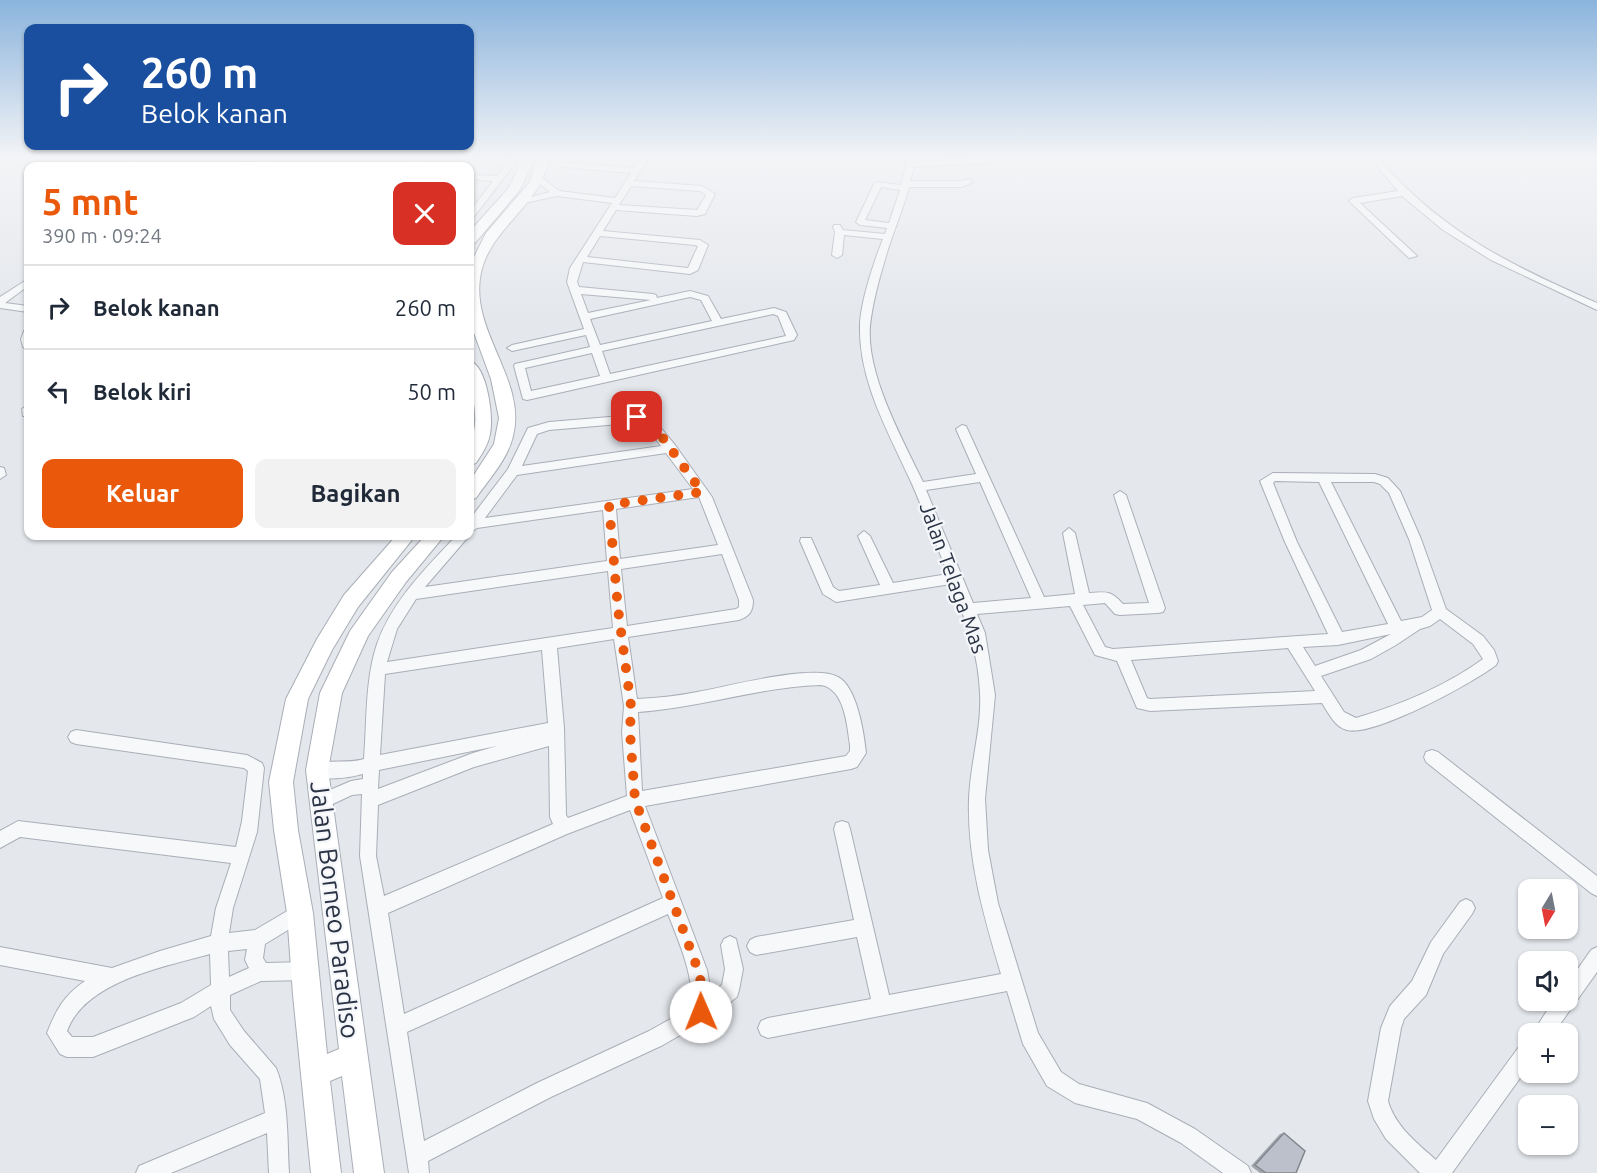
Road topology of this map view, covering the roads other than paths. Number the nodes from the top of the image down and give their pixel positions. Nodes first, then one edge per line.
1 (494, 212) edge
2 (511, 212) edge
3 (611, 212) edge
4 (686, 212) edge
5 (702, 212) edge
6 (865, 212) edge
7 (896, 212) edge
8 (1365, 212) edge
9 (1427, 212) edge
10 (847, 220) dead end
11 (860, 222) junction
12 (889, 231) junction
13 (598, 233) junction
14 (474, 235) edge
15 (837, 255) dead end
16 (1412, 256) dead end
17 (475, 259) edge
18 (581, 259) junction
19 (24, 285) edge
20 (574, 290) junction
21 (668, 299) junction
22 (0, 304) edge
23 (1597, 307) edge
24 (24, 308) edge
25 (586, 317) junction
26 (474, 318) edge
27 (718, 323) junction
28 (591, 331) junction
29 (512, 348) dead end
30 (596, 348) junction
31 (606, 377) junction
32 (474, 380) edge
33 (962, 429) dead end
34 (671, 448) junction
35 (474, 453) edge
36 (513, 471) junction
37 (984, 477) junction
38 (1323, 478) junction
39 (920, 487) junction
40 (474, 488) edge
41 (702, 492) junction
42 (1120, 495) dead end
43 (609, 505) junction
44 (474, 523) edge
45 (474, 526) edge
46 (1070, 533) dead end
47 (864, 536) dead end
48 (403, 540) edge
49 (433, 540) edge
50 (458, 540) edge
51 (806, 541) dead end
52 (725, 549) junction
53 (613, 565) junction
54 (375, 572) junction
55 (956, 578) junction
56 (406, 585) junction
57 (889, 589) junction
58 (1079, 600) junction
59 (1040, 603) junction
60 (969, 609) junction
61 (1440, 612) junction
62 (1415, 625) junction
63 (1397, 627) junction
64 (620, 631) junction
65 (1338, 639) junction
66 (549, 642) junction
67 (1293, 644) junction
68 (1121, 654) junction
69 (380, 669) junction
70 (1311, 673) junction
71 (1325, 697) junction
72 (631, 706) junction
73 (556, 732) junction
74 (76, 737) dead end
75 (1432, 757) dead end
76 (371, 764) junction
77 (317, 770) junction
78 (370, 793) junction
79 (635, 800) junction
80 (322, 801) junction
81 (565, 827) junction
82 (842, 829) dead end
83 (0, 840) edge
84 (242, 856) junction
85 (1597, 887) edge
86 (674, 902) junction
87 (378, 908) junction
88 (1466, 908) dead end
89 (300, 914) junction
90 (864, 927) junction
91 (257, 939) junction
92 (219, 943) junction
93 (730, 945) dead end
94 (756, 946) dead end
95 (0, 956) edge
96 (1597, 956) edge
97 (306, 971) junction
98 (261, 972) junction
99 (114, 977) junction
100 (1012, 981) junction
101 (1578, 983) edge
102 (220, 990) junction
103 (882, 1006) junction
104 (701, 1012) junction
105 (396, 1027) junction
106 (768, 1029) dead end
107 (354, 1057) junction
108 (1518, 1065) edge
109 (315, 1073) junction
110 (276, 1119) junction
111 (418, 1165) edge
112 (146, 1173) edge
113 (279, 1173) edge
114 (326, 1173) edge
115 (369, 1173) edge
116 (1241, 1173) edge
117 (1435, 1173) edge
118 (1439, 1173) edge

1 - 14 street
2 - 17 street
3 - 13 street
4 - 5 street
6 - 11 street
7 - 12 street, Jalan Telaga Mas
8 - 16 street
9 - 23 street
10 - 11 street
11 - 12 street
12 - 15 street
12 - 39 street, Jalan Telaga Mas
13 - 18 street
13 - 18 street
18 - 20 street
19 - 22 street
20 - 21 street
20 - 25 street
21 - 25 street
21 - 27 street
22 - 24 street
25 - 28 street
26 - 40 street
27 - 30 street
27 - 31 street
28 - 29 street
28 - 30 street
30 - 31 street
30 - 31 street
32 - 35 street
33 - 37 street
34 - 36 street
34 - 36 street
34 - 41 street
36 - 44 street
37 - 39 street
37 - 59 street
38 - 61 street
38 - 63 street
38 - 65 street
39 - 55 street, Jalan Telaga Mas
41 - 43 street
41 - 52 street
42 - 58 street
43 - 45 street
43 - 53 street
46 - 58 street
47 - 57 street
48 - 54 street
49 - 56 street, Jalan Borneo Paradiso
50 - 56 street
51 - 57 street
52 - 53 street
52 - 64 street
53 - 56 street
53 - 64 street
54 - 56 street
54 - 89 street
55 - 57 street
55 - 60 street, Jalan Telaga Mas
56 - 69 street
56 - 77 street, Jalan Borneo Paradiso
58 - 59 street
58 - 68 street
59 - 60 street
60 - 100 street, Jalan Telaga Mas
61 - 62 street
61 - 71 street
62 - 63 street
62 - 70 street
63 - 65 street
64 - 66 street
64 - 72 street
65 - 67 street
66 - 69 street
66 - 73 street
67 - 68 street
67 - 70 street
68 - 71 street
69 - 76 street
70 - 71 street
72 - 79 street
72 - 79 street
73 - 76 street
73 - 78 street
73 - 81 street
74 - 84 street
75 - 85 street
76 - 77 street
76 - 78 street
77 - 80 street, Jalan Borneo Paradiso
78 - 80 street
78 - 87 street
79 - 81 street
79 - 86 street
80 - 107 street, Jalan Borneo Paradiso
81 - 87 street
82 - 90 street
83 - 84 street
84 - 92 street
86 - 104 street
86 - 105 street
87 - 105 street
88 - 117 street
89 - 91 street
89 - 97 street
90 - 94 street
90 - 103 street
91 - 92 street
91 - 98 street
92 - 99 street
92 - 102 street
93 - 104 street
95 - 99 street
96 - 101 street
97 - 98 street
97 - 109 street
98 - 102 street
99 - 102 street
100 - 103 street
100 - 116 street, Jalan Telaga Mas
102 - 110 street
103 - 106 street
104 - 111 street
105 - 111 street
107 - 109 street
107 - 115 street, Jalan Borneo Paradiso
108 - 118 street
109 - 114 street
110 - 112 street
110 - 113 street

